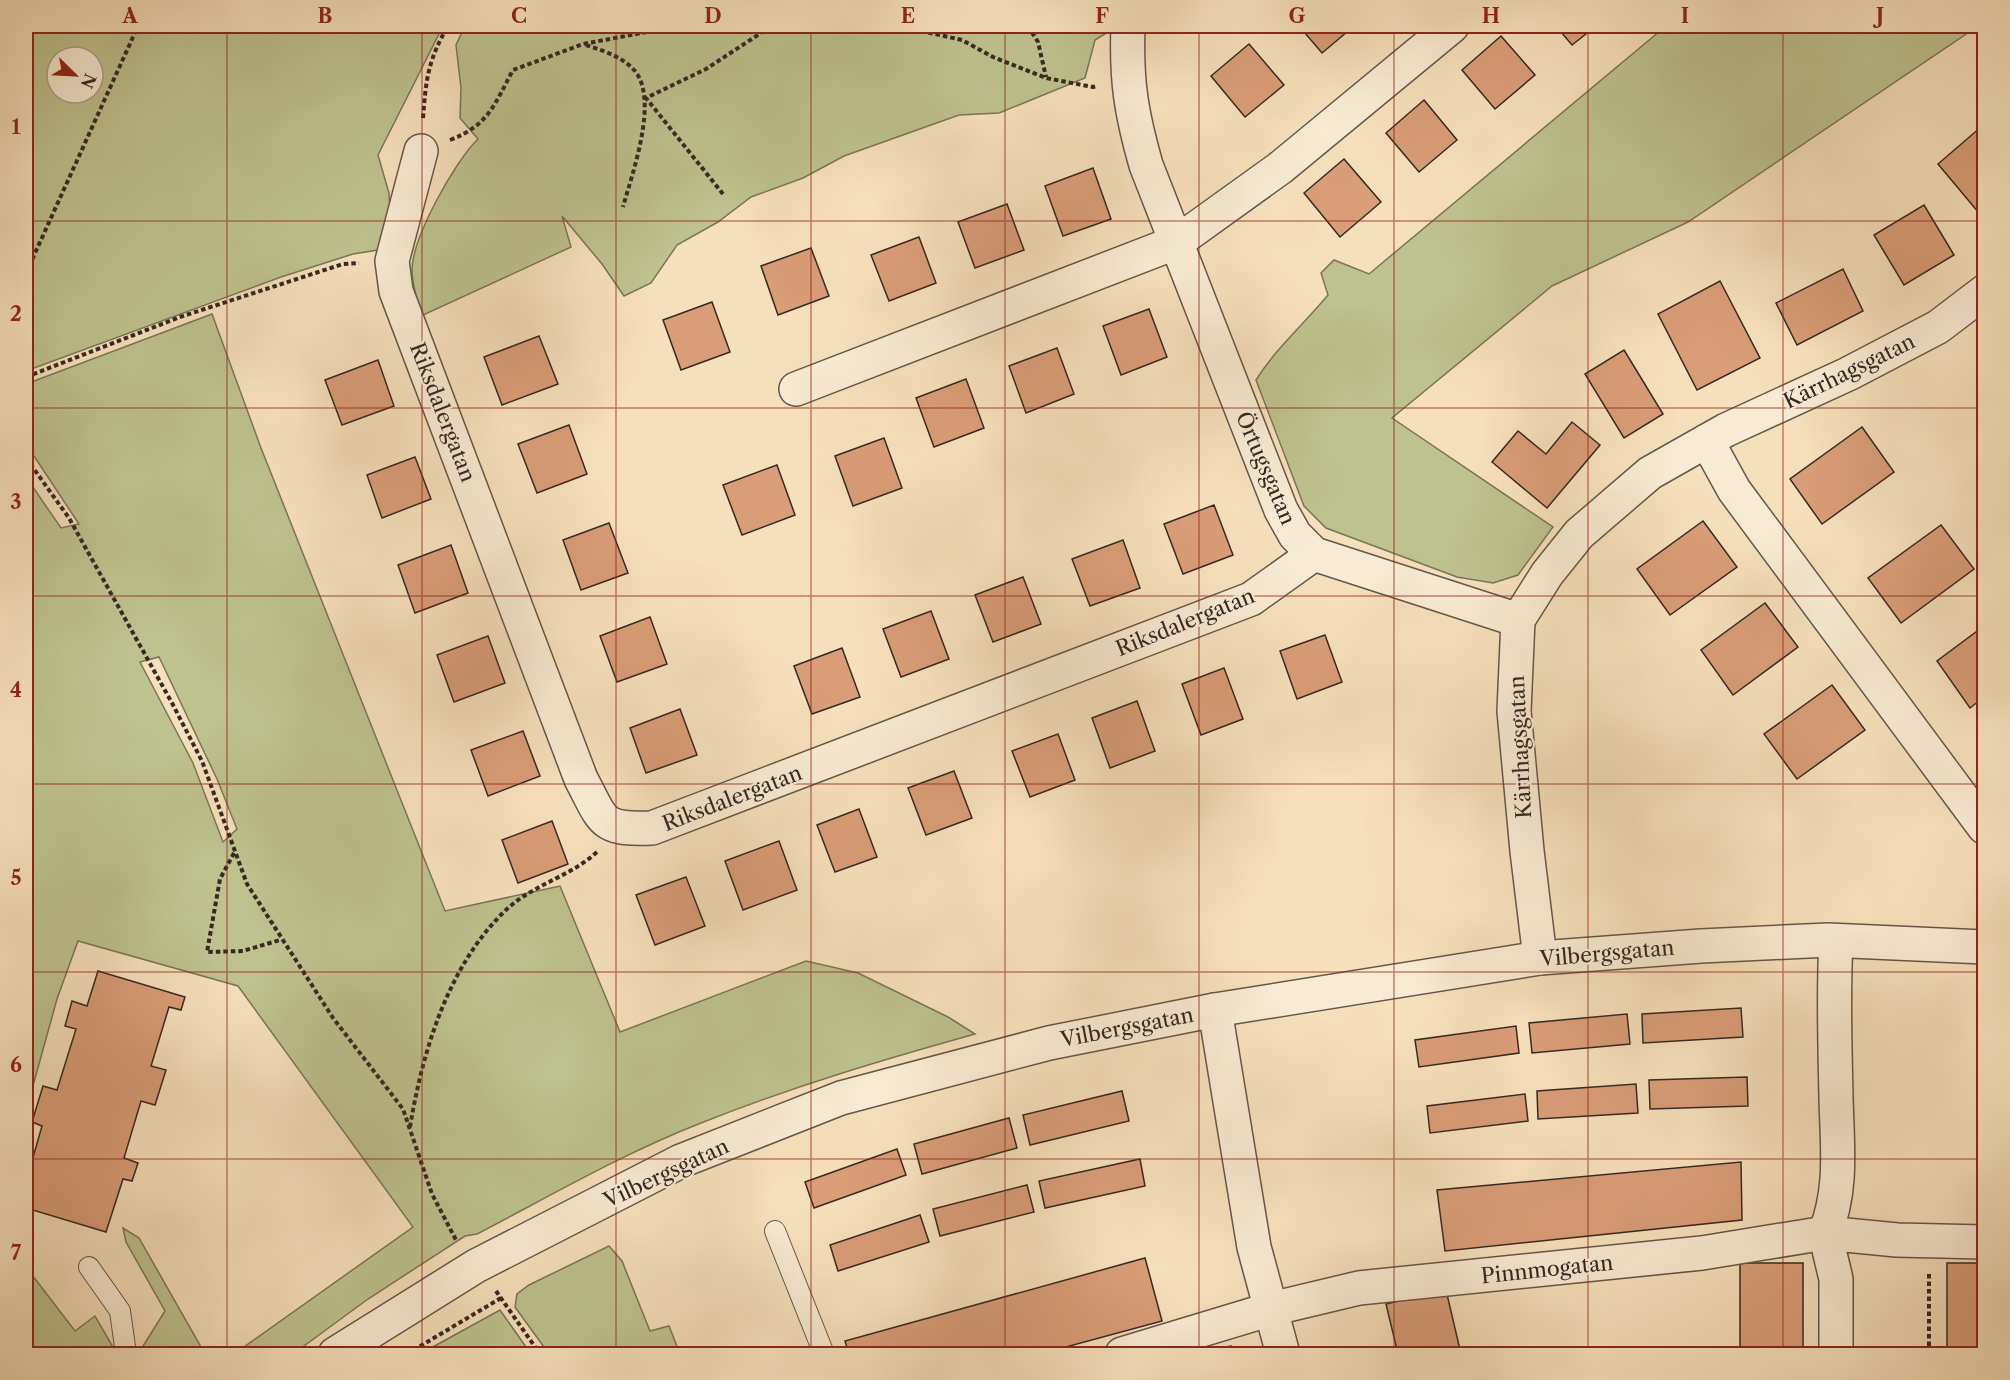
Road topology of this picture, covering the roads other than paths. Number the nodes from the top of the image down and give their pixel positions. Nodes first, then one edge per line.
1 (1128, 26) edge
2 (1452, 26) edge
3 (421, 152) road end
4 (1177, 242) junction
5 (1984, 292) edge
6 (796, 389) dead end
7 (1707, 441) junction
8 (1314, 554) junction
9 (1518, 620) junction
10 (1984, 827) edge
11 (1836, 941) junction
12 (1984, 947) edge
13 (1540, 958) junction
14 (1215, 1010) junction
15 (775, 1231) dead end
16 (1825, 1233) junction
17 (1984, 1242) edge
18 (89, 1267) dead end
19 (1271, 1309) junction
20 (1136, 1353) edge
21 (126, 1354) edge
22 (335, 1354) edge
23 (825, 1354) edge
24 (1283, 1354) edge
25 (1836, 1354) edge

1 - 4 street, Örtugsgatan
2 - 4 street
3 - 8 street, Riksdalergatan
4 - 6 street
4 - 8 street, Örtugsgatan
5 - 7 street, Kärrhagsgatan
7 - 9 street, Kärrhagsgatan
7 - 10 street
8 - 9 street, Örtugsgatan
9 - 13 street, Kärrhagsgatan
11 - 12 street, Vilbergsgatan
11 - 13 street, Vilbergsgatan
11 - 16 street
13 - 14 street, Vilbergsgatan
14 - 19 street
14 - 22 street, Vilbergsgatan
15 - 23 lane
16 - 17 street, Pinnmogatan
16 - 19 street, Pinnmogatan
16 - 25 street
18 - 21 lane
19 - 20 street, Pinnmogatan
19 - 24 street

